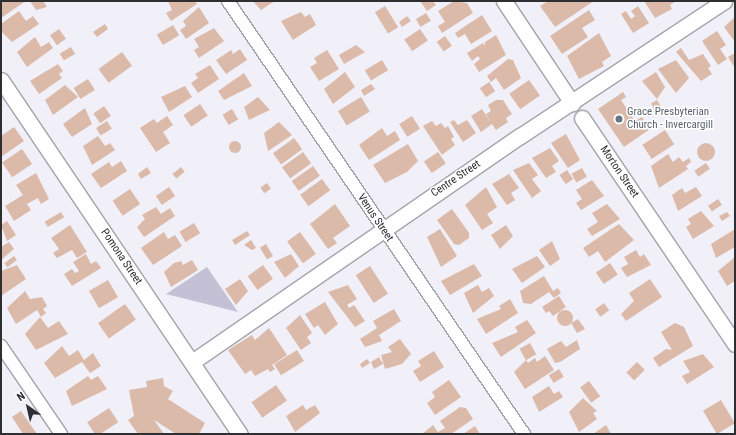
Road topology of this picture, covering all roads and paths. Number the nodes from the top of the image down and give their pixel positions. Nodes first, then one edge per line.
1 (228, 1) edge
2 (504, 1) edge
3 (724, 1) edge
4 (1, 80) edge
5 (572, 103) junction
6 (582, 118) joint
7 (384, 232) junction
8 (735, 344) edge
9 (1, 346) edge
10 (192, 362) junction
11 (61, 434) edge
12 (240, 434) edge
13 (524, 434) edge

1 - 7 street, Venus Street
2 - 5 street, Morton Street
3 - 5 street, Centre Street
4 - 10 street, Pomona Street
5 - 6 street, Morton Street
5 - 7 street, Centre Street
6 - 8 street, Morton Street
7 - 10 street, Centre Street
7 - 13 street, Venus Street
9 - 11 street
10 - 12 street, Pomona Street

